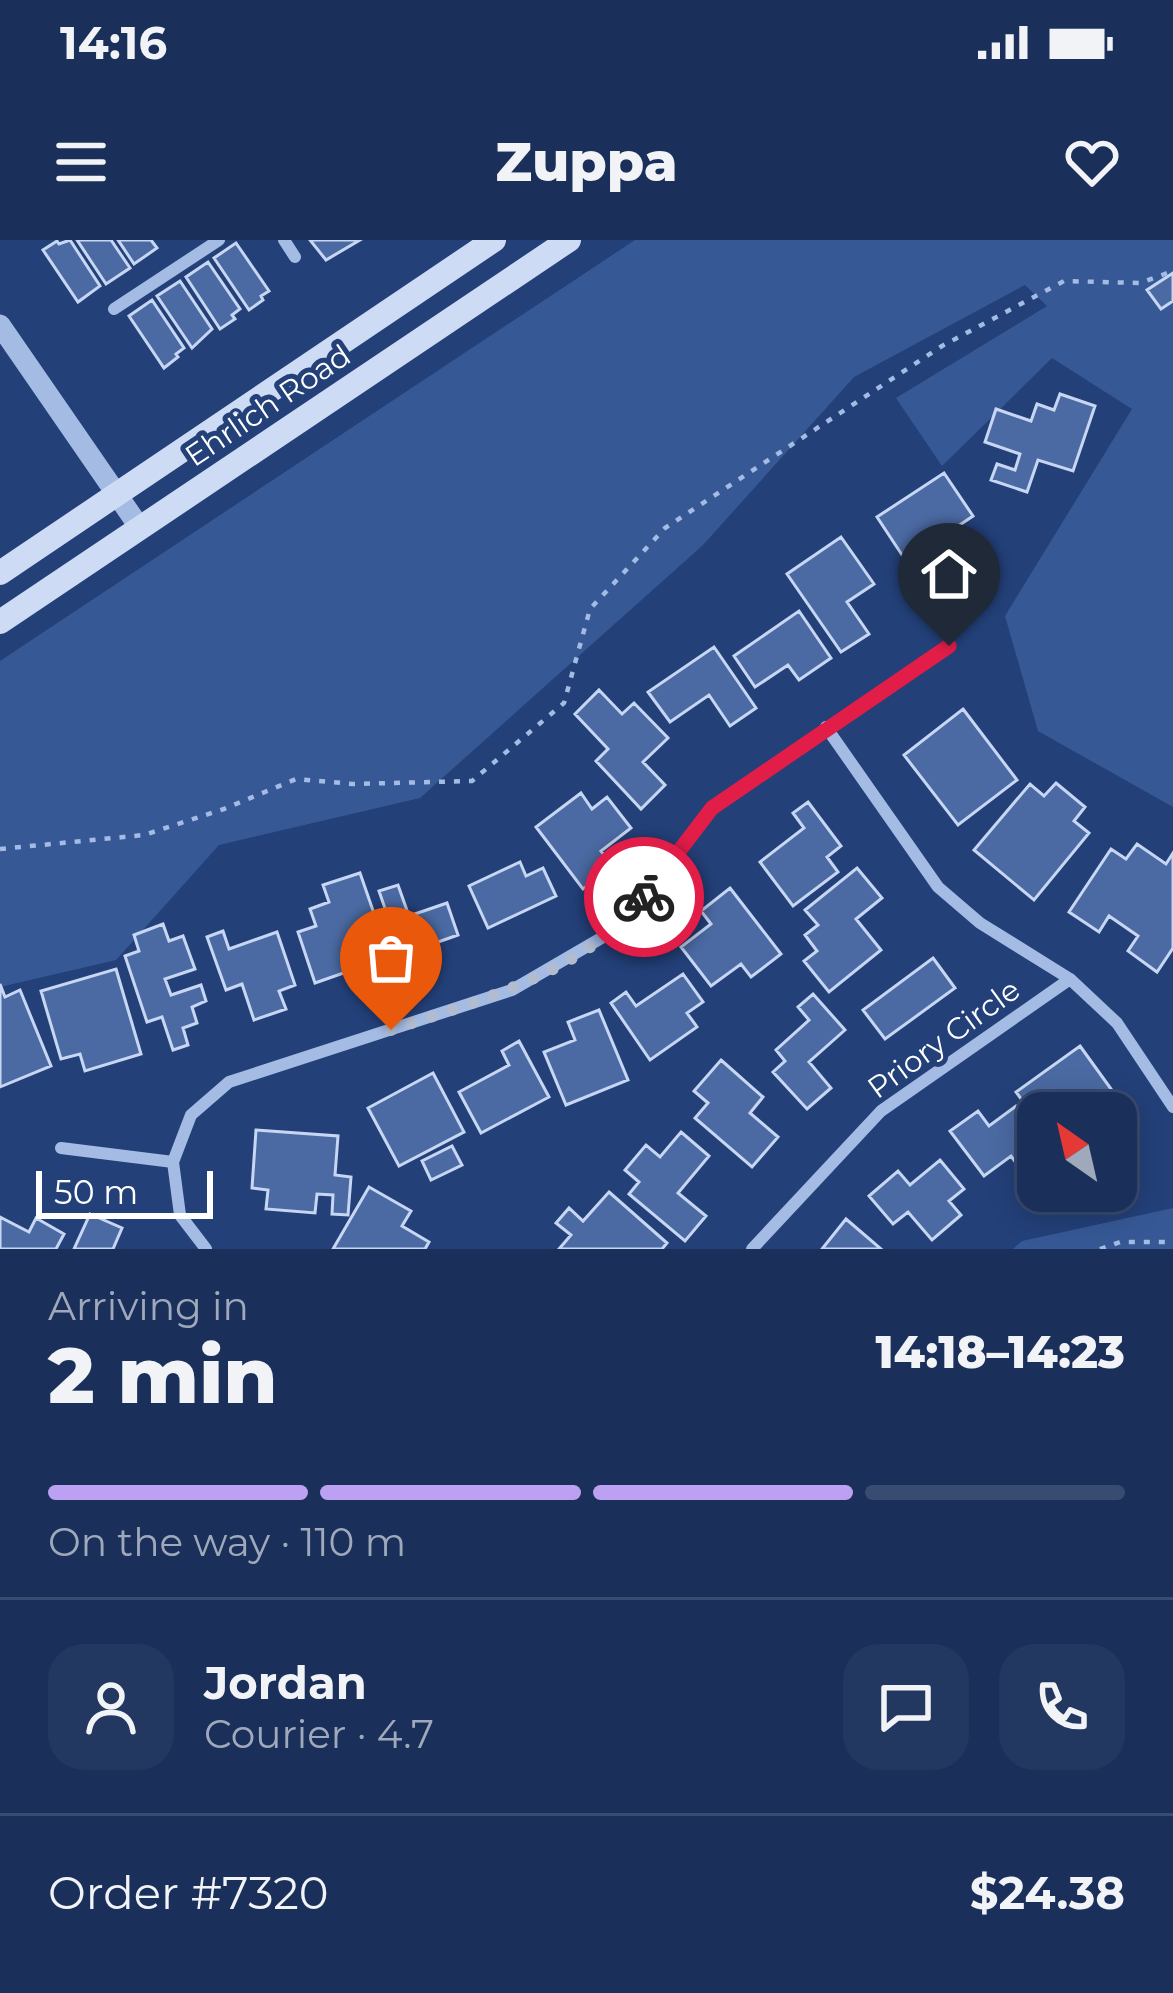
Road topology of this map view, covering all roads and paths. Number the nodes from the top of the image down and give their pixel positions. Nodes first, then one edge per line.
1 (219, 240) edge
2 (284, 240) edge
3 (494, 240) edge
4 (569, 240) edge
5 (295, 257) dead end
6 (1173, 272) edge
7 (114, 309) dead end
8 (0, 325) edge
9 (117, 495) junction
10 (140, 528) junction
11 (0, 573) edge
12 (0, 622) edge
13 (949, 646) dead end
14 (826, 727) junction
15 (0, 849) edge
16 (1070, 979) junction
17 (1173, 1107) edge
18 (62, 1148) dead end
19 (172, 1162) junction
20 (1173, 1243) edge
21 (206, 1249) edge
22 (752, 1249) edge
23 (1100, 1249) edge

1 - 7 street
2 - 5 street
3 - 9 main road, Ehrlich Road
4 - 10 main road, Ehrlich Road
6 - 15 path
8 - 9 street
9 - 10 street
9 - 11 main road, Ehrlich Road
10 - 12 main road, Ehrlich Road
13 - 14 street
14 - 16 street
14 - 19 street
16 - 17 street
16 - 22 street, Priory Circle
18 - 19 street
19 - 21 street
20 - 23 path

